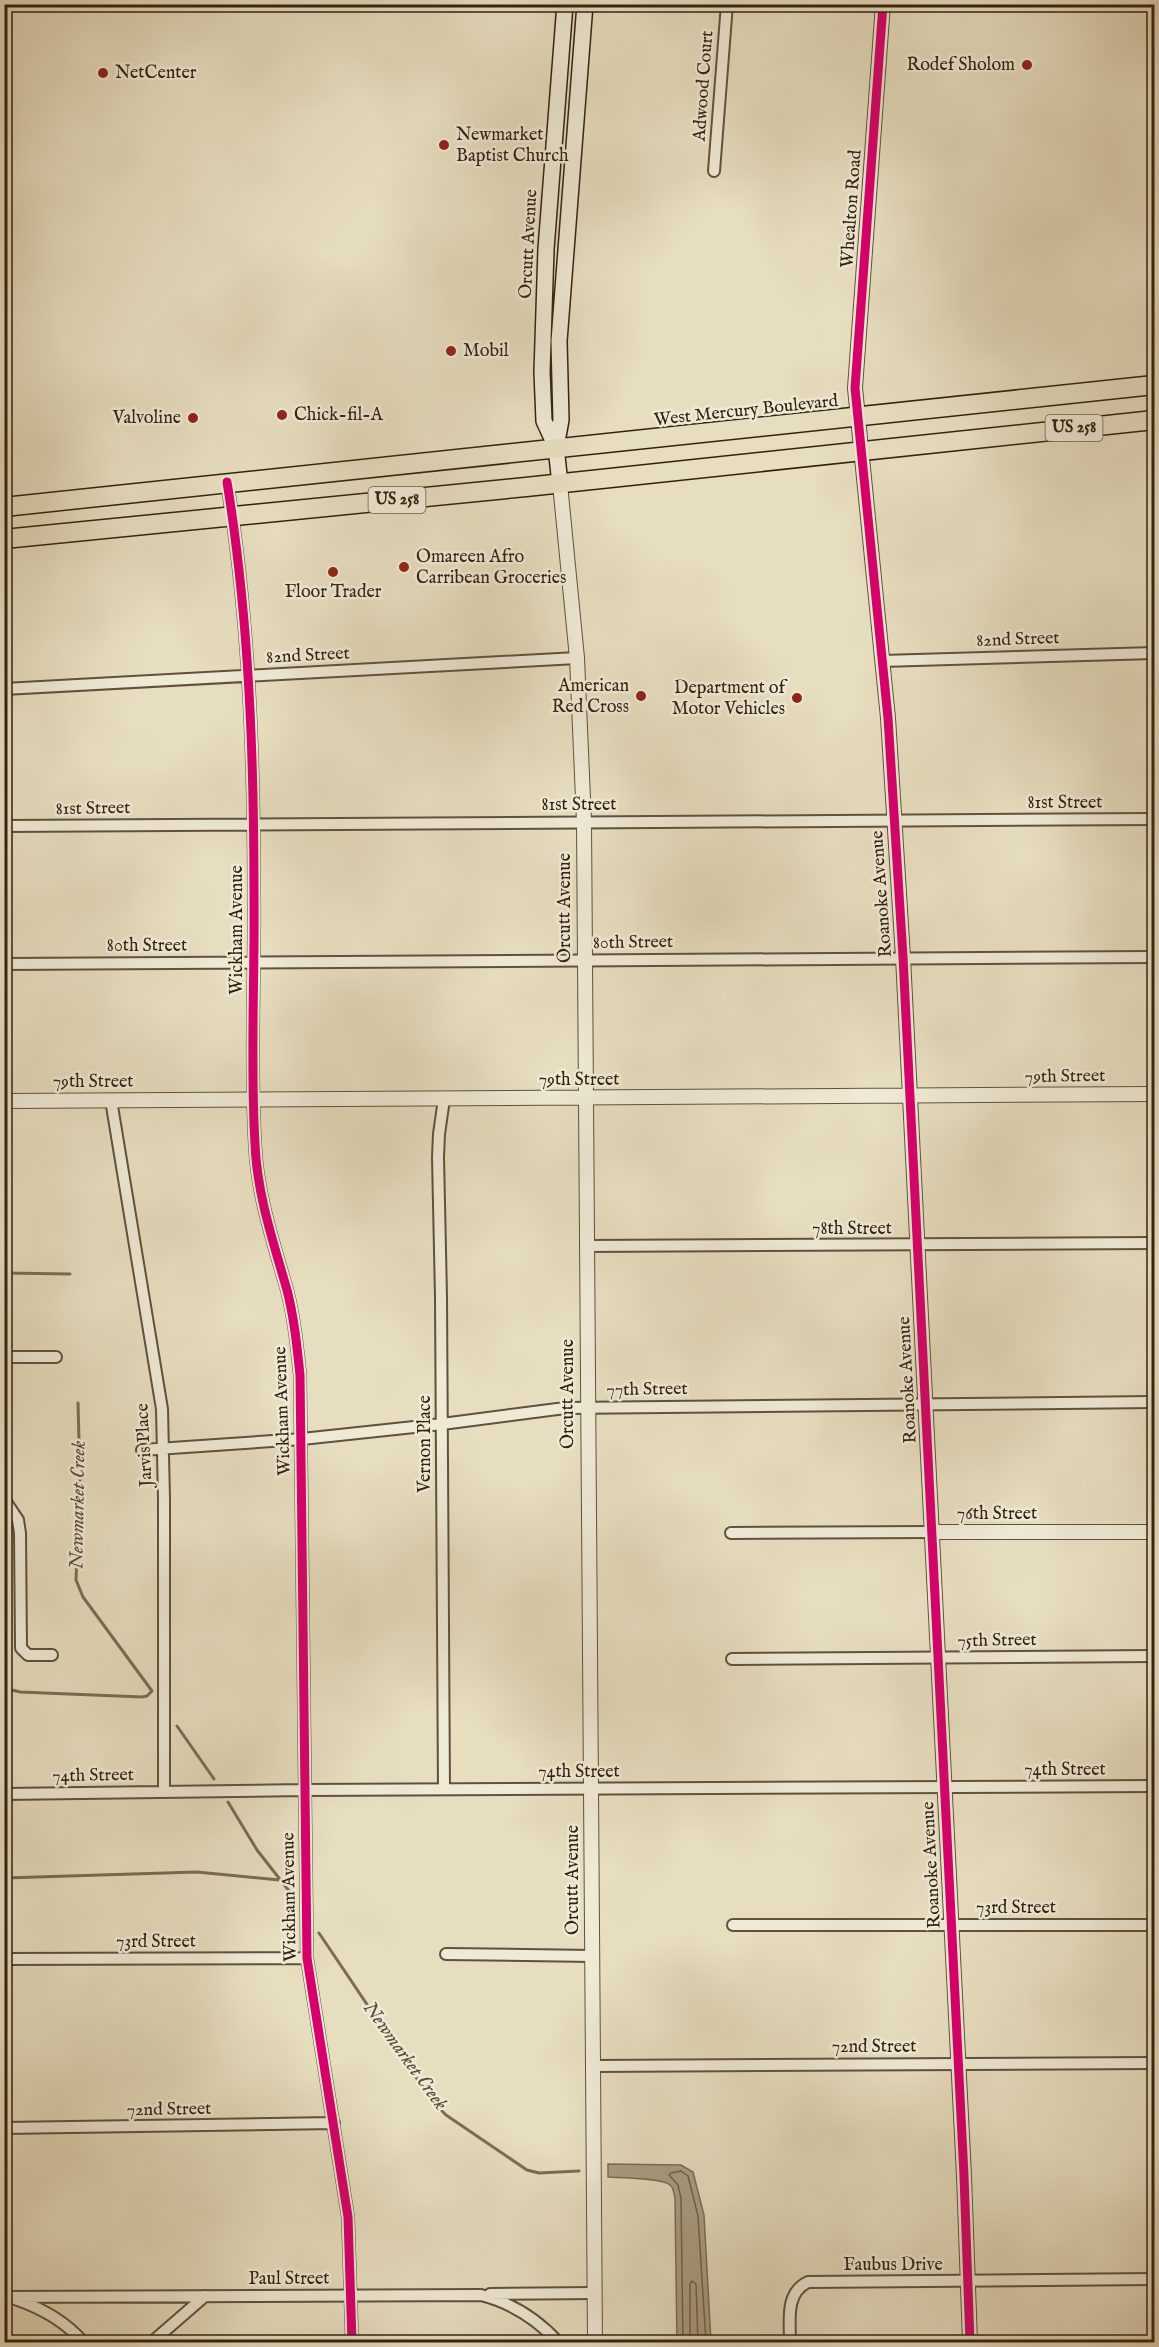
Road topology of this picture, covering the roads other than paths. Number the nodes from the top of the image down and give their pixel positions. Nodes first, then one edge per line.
1 (566, 4) edge
2 (585, 4) edge
3 (727, 4) edge
4 (883, 4) edge
5 (714, 171) dead end
6 (550, 203) junction
7 (566, 255) junction
8 (1155, 385) edge
9 (857, 416) junction
10 (1155, 420) edge
11 (556, 447) junction
12 (860, 450) junction
13 (227, 482) junction
14 (560, 483) junction
15 (4, 507) edge
16 (232, 515) junction
17 (4, 539) edge
18 (1155, 653) edge
19 (577, 658) junction
20 (882, 661) junction
21 (248, 675) junction
22 (4, 689) edge
23 (1155, 819) edge
24 (894, 821) junction
25 (584, 822) junction
26 (253, 824) junction
27 (4, 826) edge
28 (903, 957) junction
29 (1155, 957) edge
30 (585, 960) junction
31 (254, 962) junction
32 (4, 964) edge
33 (1155, 1094) edge
34 (909, 1096) junction
35 (586, 1098) junction
36 (444, 1099) junction
37 (111, 1100) junction
38 (253, 1100) junction
39 (4, 1101) edge
40 (1155, 1244) edge
41 (917, 1245) junction
42 (586, 1246) junction
43 (4, 1357) edge
44 (56, 1357) dead end
45 (1155, 1402) edge
46 (926, 1403) junction
47 (587, 1407) junction
48 (442, 1424) junction
49 (302, 1439) junction
50 (163, 1449) junction
51 (142, 1450) dead end
52 (4, 1499) edge
53 (932, 1532) junction
54 (1155, 1532) edge
55 (731, 1533) dead end
56 (52, 1655) dead end
57 (1155, 1656) edge
58 (938, 1658) junction
59 (732, 1659) dead end
60 (1155, 1786) edge
61 (945, 1787) junction
62 (592, 1788) junction
63 (444, 1789) junction
64 (304, 1790) junction
65 (164, 1792) junction
66 (4, 1794) edge
67 (733, 1925) dead end
68 (951, 1925) junction
69 (1155, 1925) edge
70 (446, 1954) dead end
71 (593, 1956) junction
72 (307, 1958) junction
73 (4, 1959) edge
74 (958, 2063) junction
75 (1155, 2063) edge
76 (593, 2066) junction
77 (334, 2123) junction
78 (4, 2128) edge
79 (1155, 2279) edge
80 (968, 2281) junction
81 (595, 2293) junction
82 (351, 2295) junction
83 (481, 2295) junction
84 (6, 2296) edge
85 (205, 2296) junction
86 (83, 2343) edge
87 (152, 2343) edge
88 (352, 2343) edge
89 (558, 2343) edge
90 (595, 2343) edge
91 (790, 2343) edge
92 (970, 2343) edge

1 - 6 main road, Orcutt Avenue
2 - 7 main road, Orcutt Avenue
3 - 5 street, Adwood Court
4 - 9 street, Whealton Road
6 - 7 main road
6 - 11 main road, Orcutt Avenue
7 - 11 main road, Orcutt Avenue
8 - 9 highway, West Mercury Boulevard / US 258
9 - 11 highway, West Mercury Boulevard / US 258
9 - 12 street, Roanoke Avenue
10 - 12 highway, US 258
11 - 13 highway, West Mercury Boulevard / US 258
11 - 14 main road, Orcutt Avenue
12 - 14 highway, US 258
12 - 20 street, Roanoke Avenue
13 - 15 highway, West Mercury Boulevard / US 258
13 - 16 street, Wickham Avenue
14 - 16 highway, US 258
14 - 19 street, Orcutt Avenue
16 - 17 highway, US 258
16 - 21 street, Wickham Avenue
18 - 20 street, 82nd Street
19 - 21 street, 82nd Street
19 - 25 street, Orcutt Avenue
20 - 24 street, Roanoke Avenue
21 - 22 street, 82nd Street
21 - 26 street, Wickham Avenue
23 - 24 street, 81st Street
24 - 25 street, 81st Street
24 - 28 street, Roanoke Avenue
25 - 26 street, 81st Street
25 - 30 street, Orcutt Avenue
26 - 27 street, 81st Street
26 - 31 street, Wickham Avenue
28 - 29 street, 80th Street
28 - 30 street, 80th Street
28 - 34 street, Roanoke Avenue
30 - 31 street, 80th Street
30 - 35 street, Orcutt Avenue
31 - 32 street, 80th Street
31 - 38 street, Wickham Avenue
33 - 34 street, 79th Street
34 - 35 street, 79th Street
34 - 41 street, Roanoke Avenue
35 - 36 street, 79th Street
35 - 42 street, Orcutt Avenue
36 - 38 street, 79th Street
36 - 48 street, Vernon Place
37 - 38 street, 79th Street
37 - 39 street, 79th Street
37 - 50 street, Jarvis Place
38 - 49 street, Wickham Avenue
40 - 41 street, 78th Street
41 - 42 street, 78th Street
41 - 46 street, Roanoke Avenue
42 - 47 street, Orcutt Avenue
43 - 44 street
45 - 46 street, 77th Street
46 - 47 street, 77th Street
46 - 53 street, Roanoke Avenue
47 - 48 street, 77th Street
47 - 62 street, Orcutt Avenue
48 - 49 street, 77th Street
48 - 63 street, Vernon Place
49 - 50 street, 77th Street
49 - 64 street, Wickham Avenue
50 - 51 street, 77th Street
50 - 65 street, Jarvis Place
52 - 56 street
53 - 54 street, 76th Street
53 - 55 street, 76th Street
53 - 58 street, Roanoke Avenue
57 - 58 street, 75th Street
58 - 59 street, 75th Street
58 - 61 street, Roanoke Avenue
60 - 61 street, 74th Street
61 - 62 street, 74th Street
61 - 68 street, Roanoke Avenue
62 - 63 street, 74th Street
62 - 71 street, Orcutt Avenue
63 - 64 street, 74th Street
64 - 65 street, 74th Street
64 - 72 street, Wickham Avenue
65 - 66 street, 74th Street
67 - 68 street, 73rd Street
68 - 69 street, 73rd Street
68 - 74 street, Roanoke Avenue
70 - 71 street
71 - 76 street, Orcutt Avenue
72 - 73 street, 73rd Street
72 - 77 street, Wickham Avenue
74 - 75 street, 72nd Street
74 - 76 street, 72nd Street
74 - 80 street, Roanoke Avenue
76 - 81 street, Orcutt Avenue
77 - 78 street, 72nd Street
77 - 82 street, Wickham Avenue
79 - 80 street, Faubus Drive
80 - 91 street, Faubus Drive
80 - 92 street, Roanoke Avenue
81 - 83 street, Paul Street
81 - 90 street, Orcutt Avenue
82 - 83 street, Paul Street
82 - 85 street, Paul Street
82 - 88 street, Wickham Avenue
83 - 89 street, Paul Street
84 - 85 street, Paul Street
84 - 86 street, Paul Street
85 - 87 street

